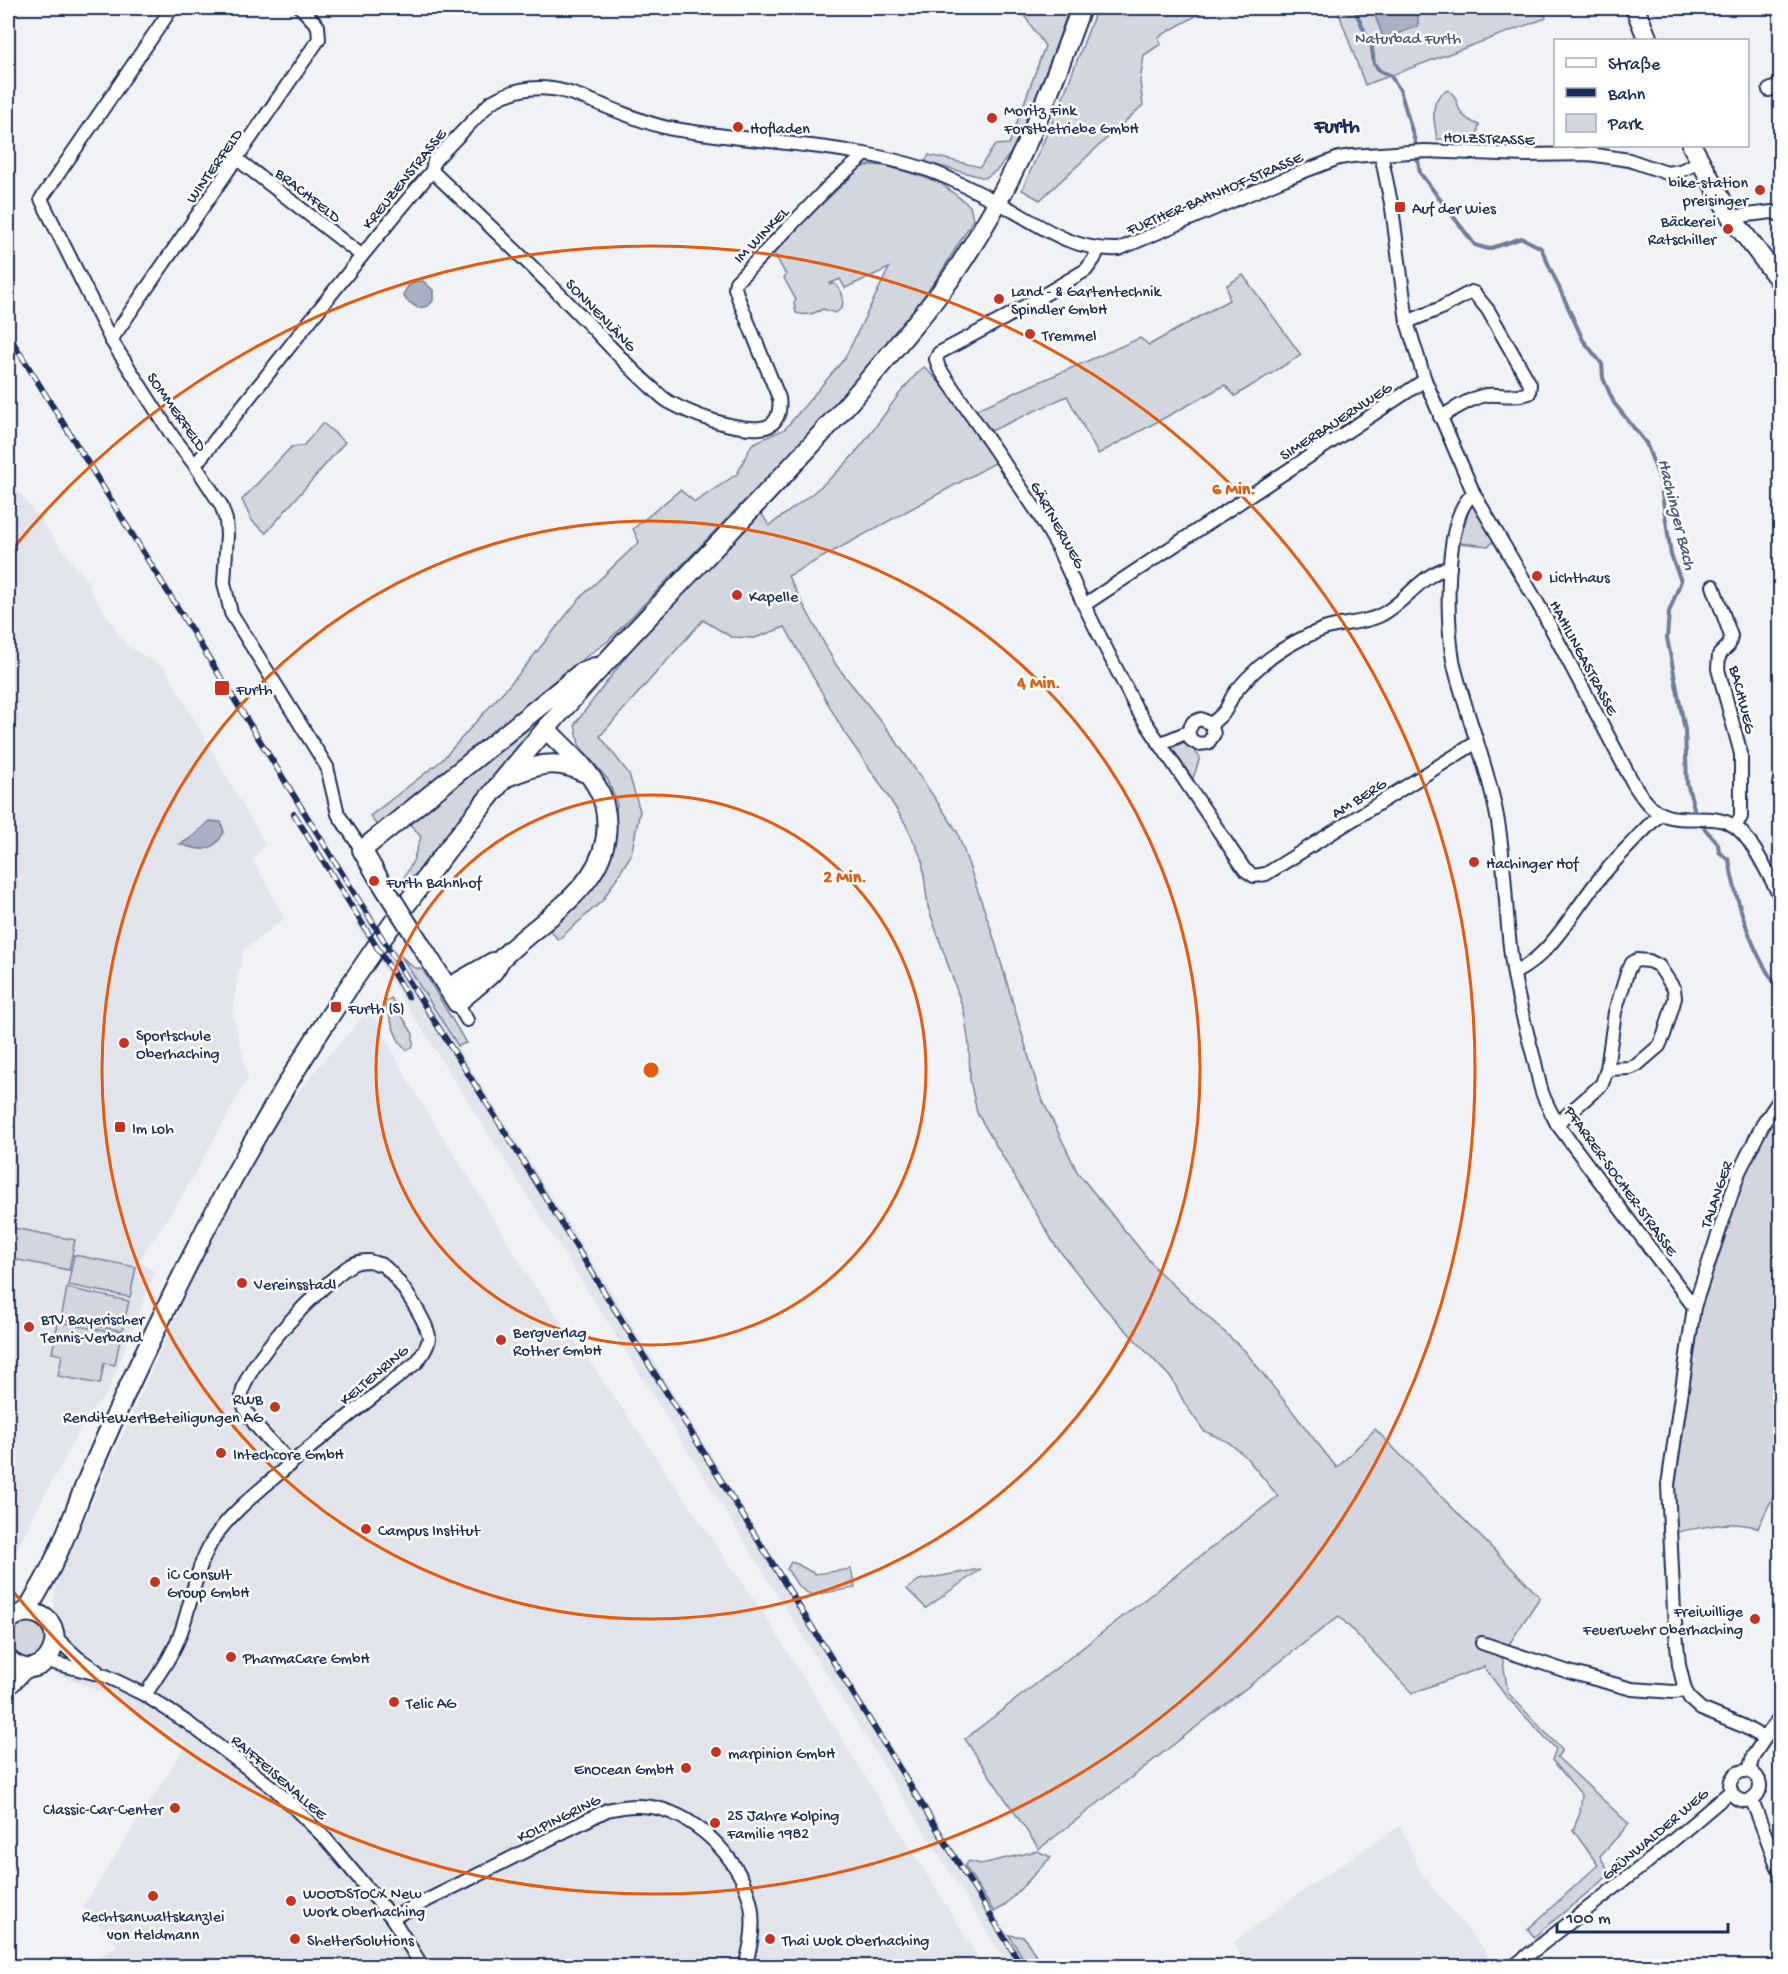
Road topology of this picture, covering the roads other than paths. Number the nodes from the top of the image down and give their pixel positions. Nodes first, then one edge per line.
1 (172, 8) edge
2 (301, 8) edge
3 (1081, 8) edge
4 (1635, 8) edge
5 (1648, 39) edge
6 (1692, 147) edge
7 (865, 154) junction
8 (1381, 154) junction
9 (237, 159) junction
10 (1700, 162) junction
11 (433, 166) junction
12 (998, 202) junction
13 (1780, 215) edge
14 (1731, 216) junction
15 (1098, 250) junction
16 (361, 255) junction
17 (1780, 281) edge
18 (1407, 322) junction
19 (111, 340) junction
20 (1425, 380) junction
21 (1440, 417) junction
22 (773, 424) joint
23 (195, 465) junction
24 (1474, 494) junction
25 (1450, 567) junction
26 (1713, 586) dead end
27 (1083, 605) junction
28 (606, 662) junction
29 (1211, 724) junction
30 (546, 729) junction
31 (1188, 732) junction
32 (1477, 742) junction
33 (1159, 744) junction
34 (590, 775) junction
35 (505, 777) junction
36 (1661, 813) junction
37 (1735, 826) junction
38 (362, 850) junction
39 (1254, 876) joint
40 (1780, 896) edge
41 (1514, 973) junction
42 (452, 996) junction
43 (467, 1020) dead end
44 (1607, 1069) junction
45 (1780, 1099) edge
46 (1557, 1124) junction
47 (1694, 1307) junction
48 (291, 1463) junction
49 (35, 1615) junction
50 (8, 1621) edge
51 (55, 1637) junction
52 (1482, 1643) dead end
53 (8, 1659) edge
54 (46, 1661) junction
55 (25, 1668) junction
56 (106, 1676) junction
57 (8, 1686) edge
58 (1685, 1690) junction
59 (145, 1695) junction
60 (1780, 1716) edge
61 (1764, 1738) junction
62 (1749, 1771) junction
63 (1731, 1791) junction
64 (1752, 1800) junction
65 (1780, 1872) edge
66 (392, 1918) junction
67 (422, 1966) edge
68 (745, 1966) edge
69 (1514, 1966) edge

1 - 19 street, SOMMERFELD
2 - 9 street, WINTERFELD
3 - 12 main road
4 - 5 main road
6 - 10 main road
7 - 11 street, KREUZENSTRASSE
7 - 12 street, KREUZENSTRASSE
7 - 22 street, IM WINKEL
8 - 10 street, HOLZSTRASSE
8 - 15 street, FURTHER-BAHNHOF-STRASSE
8 - 18 street, HAHILINGASTRASSE
9 - 16 street, BRACHFELD
9 - 19 street, WINTERFELD
10 - 14 main road
11 - 16 street, KREUZENSTRASSE
11 - 22 street, SONNENLÄNG
12 - 15 street, FURTHER-BAHNHOF-STRASSE
12 - 28 main road
13 - 14 street
14 - 17 main road
15 - 27 street, GÄRTNERWEG
16 - 23 street, KREUZENSTRASSE
18 - 20 street, HAHILINGASTRASSE
18 - 21 street
19 - 23 street, SOMMERFELD
20 - 21 street, HAHILINGASTRASSE
20 - 27 street, SIMERBAUERNWEG
21 - 24 street, HAHILINGASTRASSE
23 - 38 street, SOMMERFELD
24 - 25 street, PFARRER-SOCHER-STRASSE
24 - 36 street, HAHILINGASTRASSE
25 - 29 street
25 - 32 street, PFARRER-SOCHER-STRASSE
26 - 37 street, BACHWEG
27 - 33 street, GÄRTNERWEG
28 - 30 main road
28 - 38 main road
29 - 31 street
29 - 31 street
30 - 34 main road
30 - 35 main road
31 - 33 street
32 - 39 street, AM BERG
32 - 41 street, PFARRER-SOCHER-STRASSE
33 - 39 street, GÄRTNERWEG
34 - 35 main road
34 - 42 main road
35 - 49 main road
36 - 37 street
36 - 41 street
37 - 40 street
38 - 42 main road, bridge
41 - 46 street, PFARRER-SOCHER-STRASSE
42 - 43 street
44 - 44 street
44 - 46 street
45 - 47 street, TALANGER
46 - 47 street, PFARRER-SOCHER-STRASSE
47 - 58 street
48 - 48 street, KELTENRING
48 - 59 street, KELTENRING
49 - 50 main road
49 - 51 main road
51 - 54 main road
51 - 56 street, RAIFFEISENALLEE
52 - 58 street
53 - 55 main road
54 - 55 main road
54 - 56 street, RAIFFEISENALLEE
55 - 57 main road
56 - 59 street, RAIFFEISENALLEE
58 - 61 street
59 - 66 street, RAIFFEISENALLEE
60 - 61 street
61 - 62 street
62 - 63 street
62 - 64 street
63 - 64 street
63 - 69 street, GRÜNWALDER WEG
64 - 65 street
66 - 67 street, RAIFFEISENALLEE
66 - 68 street, KOLPINGRING

